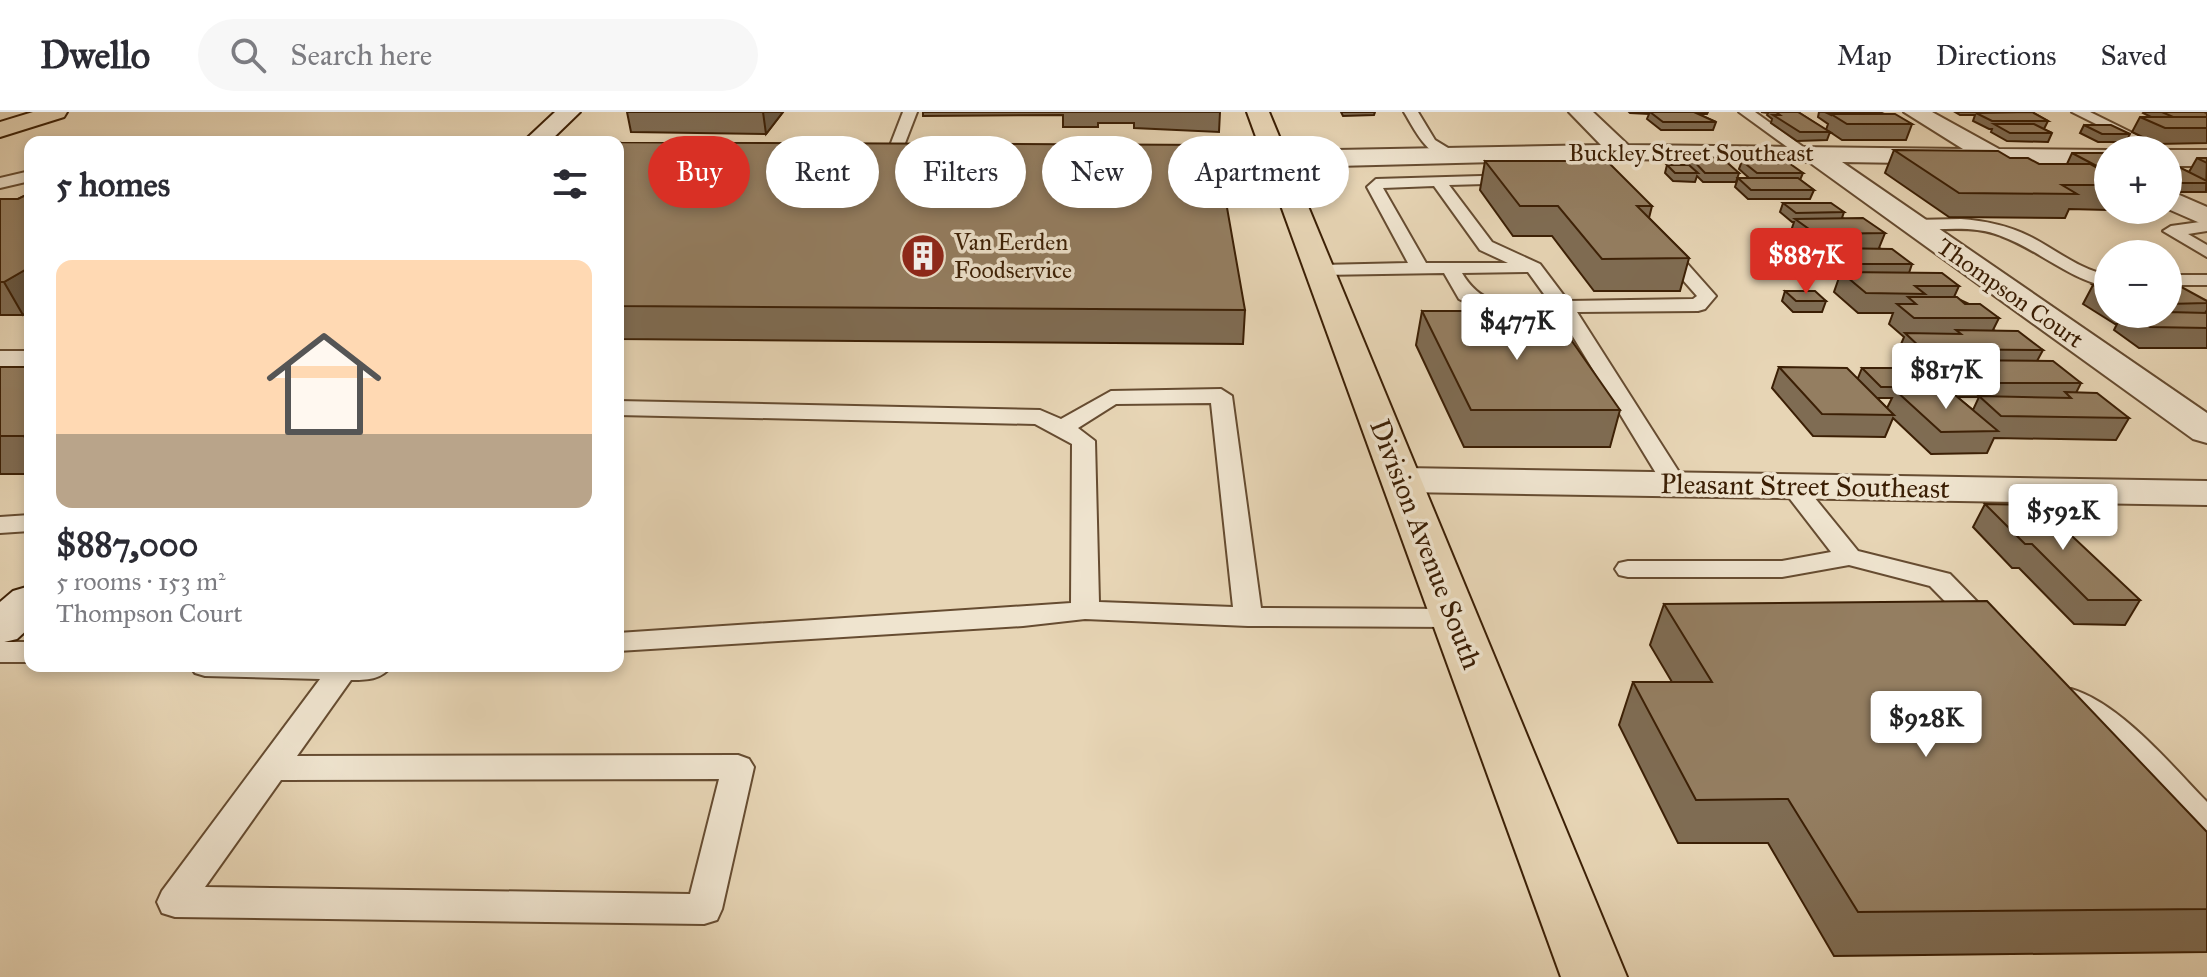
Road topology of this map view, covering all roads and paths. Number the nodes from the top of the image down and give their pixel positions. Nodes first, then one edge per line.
1 (8, 112) edge
2 (56, 112) edge
3 (569, 112) edge
4 (910, 112) edge
5 (1258, 112) edge
6 (1411, 112) edge
7 (1580, 112) edge
8 (1746, 112) edge
9 (1915, 112) edge
10 (2079, 112) edge
11 (0, 115) edge
12 (0, 130) edge
13 (542, 136) edge
14 (1267, 136) edge
15 (2129, 136) edge
16 (1622, 152) junction
17 (1448, 154) junction
18 (1810, 154) junction
19 (879, 156) edge
20 (893, 156) joint
21 (1349, 156) edge
22 (1993, 156) junction
23 (2182, 156) edge
24 (2207, 158) edge
25 (2094, 161) edge
26 (24, 177) edge
27 (1541, 179) edge
28 (1438, 181) junction
29 (0, 183) edge
30 (2182, 205) edge
31 (1296, 208) edge
32 (2207, 218) edge
33 (1914, 225) junction
34 (2207, 226) edge
35 (1654, 238) edge
36 (2207, 252) edge
37 (1450, 268) junction
38 (1534, 268) junction
39 (1420, 269) junction
40 (1321, 270) junction
41 (2094, 278) edge
42 (2182, 280) edge
43 (2207, 280) edge
44 (1564, 308) junction
45 (0, 362) edge
46 (24, 362) edge
47 (624, 408) edge
48 (1061, 429) junction
49 (2207, 431) edge
50 (1403, 480) junction
51 (1674, 483) junction
52 (1792, 486) junction
53 (2207, 493) edge
54 (24, 523) edge
55 (0, 525) edge
56 (1849, 557) junction
57 (1628, 569) dead end
58 (24, 606) edge
59 (1085, 610) junction
60 (1248, 617) junction
61 (1452, 618) junction
62 (0, 628) edge
63 (2000, 641) edge
64 (624, 642) edge
65 (0, 652) edge
66 (24, 652) edge
67 (357, 672) edge
68 (2053, 687) edge
69 (274, 768) junction
70 (2207, 823) edge
71 (1594, 977) edge

1 - 11 main road
2 - 12 main road
3 - 13 street
4 - 20 lane
5 - 14 main road, Division Avenue South
6 - 17 lane
7 - 16 street
8 - 18 lane
9 - 22 street
10 - 15 lane
16 - 17 street, Buckley Street Southeast
16 - 18 street, Buckley Street Southeast
17 - 21 street, Buckley Street Southeast
18 - 22 street, Buckley Street Southeast
18 - 33 street, Thompson Court
19 - 20 street
22 - 25 street, Buckley Street Southeast
23 - 24 street
26 - 29 lane
27 - 28 lane
28 - 38 lane
28 - 39 lane
30 - 32 street
31 - 40 main road, Division Avenue South
33 - 41 lane
33 - 49 street, Thompson Court
34 - 36 lane
35 - 44 lane
37 - 38 lane
37 - 39 lane
37 - 44 lane
38 - 44 lane
39 - 40 lane
40 - 50 main road, Division Avenue South
42 - 43 lane
44 - 51 lane
45 - 46 street
47 - 48 lane
48 - 59 lane
48 - 60 lane
50 - 51 street, Pleasant Street Southeast
50 - 61 main road, Division Avenue South
51 - 52 street, Pleasant Street Southeast
52 - 53 street, Pleasant Street Southeast
52 - 56 lane
54 - 55 lane
56 - 57 lane
56 - 63 lane
58 - 62 street
59 - 60 lane
59 - 64 lane
60 - 61 lane
61 - 71 main road, Division Avenue South
65 - 66 lane
67 - 69 lane
68 - 70 lane
69 - 69 lane

